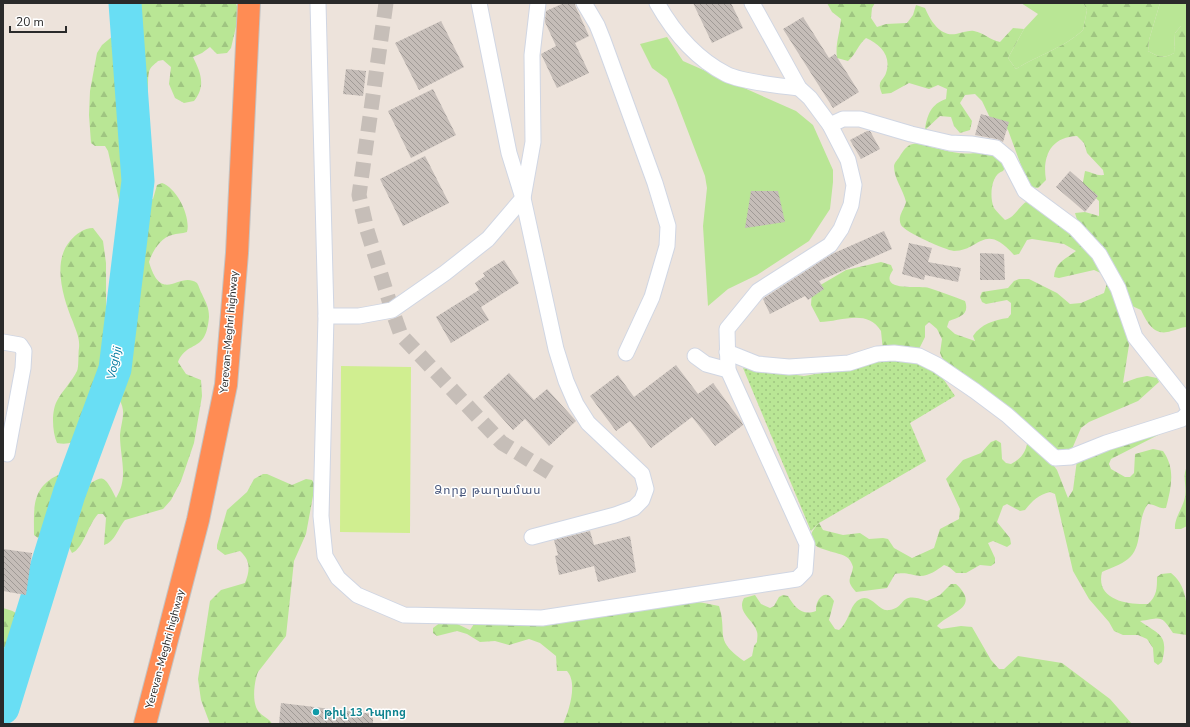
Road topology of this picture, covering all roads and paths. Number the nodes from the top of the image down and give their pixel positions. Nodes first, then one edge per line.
1 (249, 3) edge
2 (318, 3) edge
3 (479, 3) edge
4 (538, 3) edge
5 (584, 3) edge
6 (657, 3) edge
7 (752, 3) edge
8 (798, 88) junction
9 (830, 125) junction
10 (523, 198) junction
11 (326, 316) junction
12 (3, 342) edge
13 (727, 352) junction
14 (626, 353) dead end
15 (695, 356) dead end
16 (728, 370) junction
17 (1187, 406) edge
18 (1187, 414) edge
19 (7, 454) dead end
20 (532, 537) dead end
21 (145, 724) edge

1 - 21 highway, Yerevan-Meghri highway
2 - 11 street
3 - 10 street
4 - 10 street
5 - 14 street
6 - 8 street
7 - 8 street
8 - 9 street
9 - 13 street
9 - 17 street
10 - 11 street
10 - 20 street
11 - 16 street
12 - 19 street
13 - 16 street
13 - 18 street
15 - 16 street

